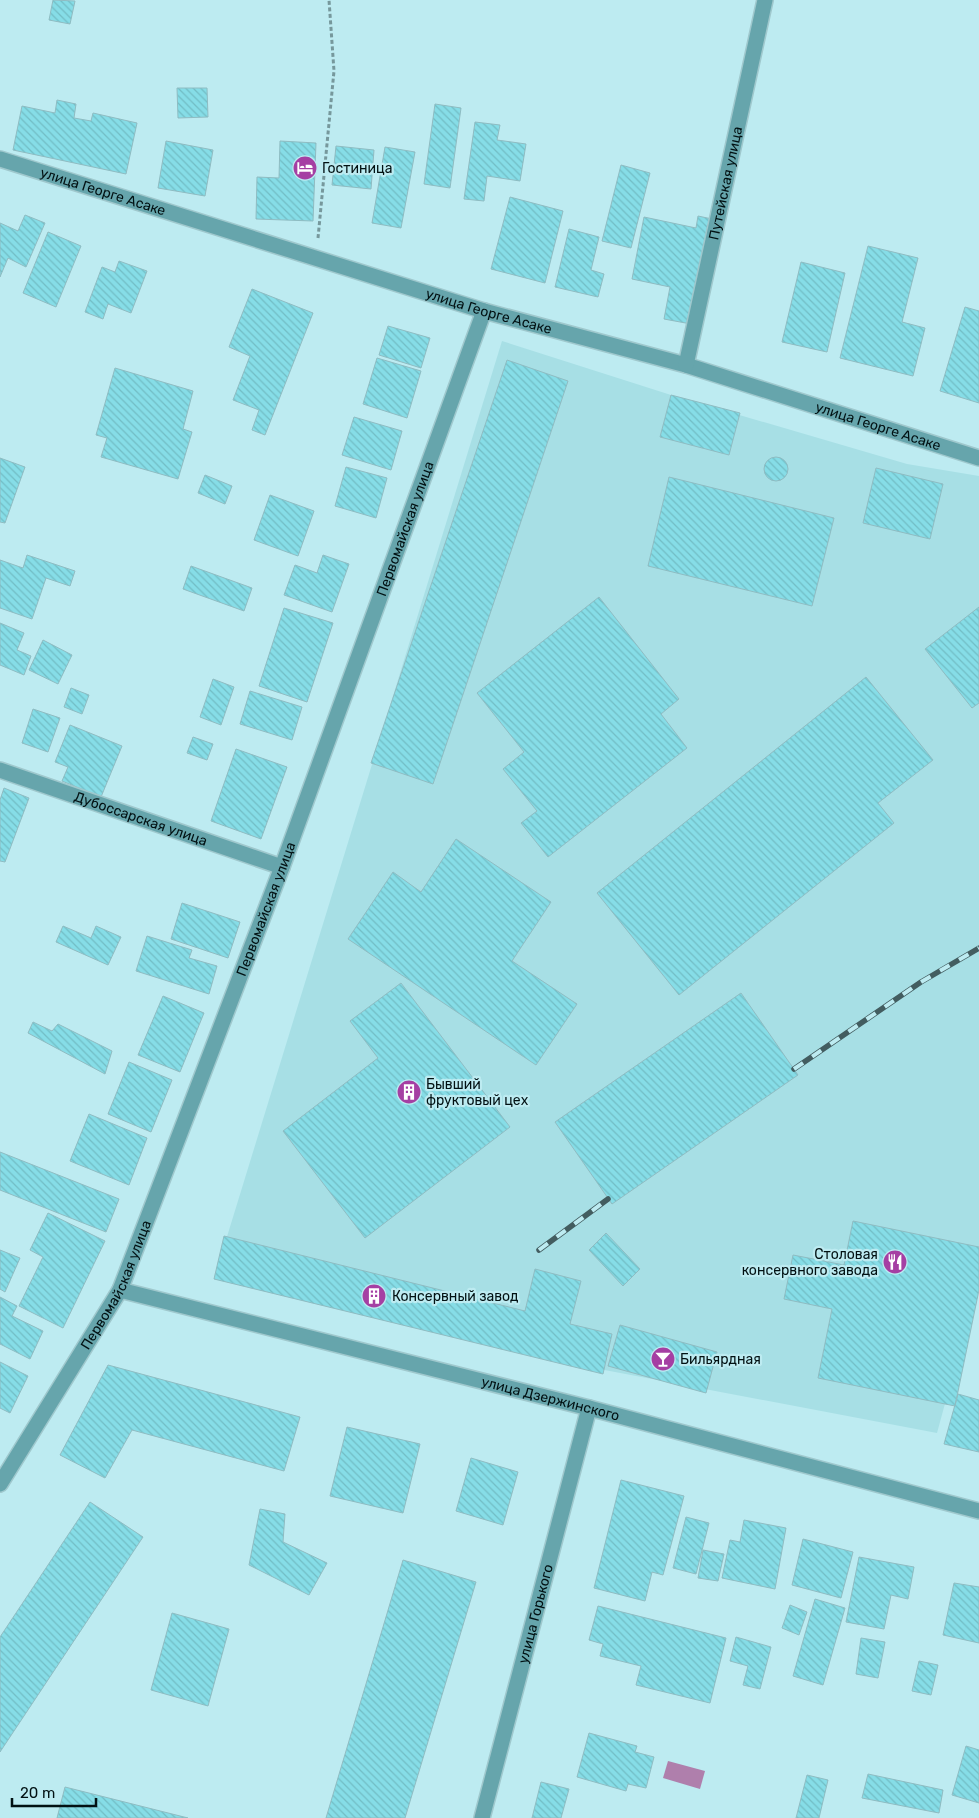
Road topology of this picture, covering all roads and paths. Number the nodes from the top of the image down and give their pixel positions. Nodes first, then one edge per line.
1 (329, 0) edge
2 (765, 0) edge
3 (0, 159) edge
4 (316, 258) junction
5 (484, 310) junction
6 (686, 365) junction
7 (979, 458) edge
8 (0, 770) edge
9 (282, 867) junction
10 (120, 1290) junction
11 (590, 1408) junction
12 (0, 1484) edge
13 (979, 1511) edge
14 (482, 1818) edge

1 - 4 path
2 - 6 street, Путейская улица
3 - 4 street, улица Георге Асаке
4 - 5 street, улица Георге Асаке
5 - 6 street, улица Георге Асаке
5 - 9 street, Первомайская улица
6 - 7 street, улица Георге Асаке
8 - 9 street, Дубоссарская улица
9 - 10 street, Первомайская улица
10 - 11 street, улица Дзержинского
10 - 12 street, Первомайская улица
11 - 13 street, улица Дзержинского
11 - 14 street, улица Горького

